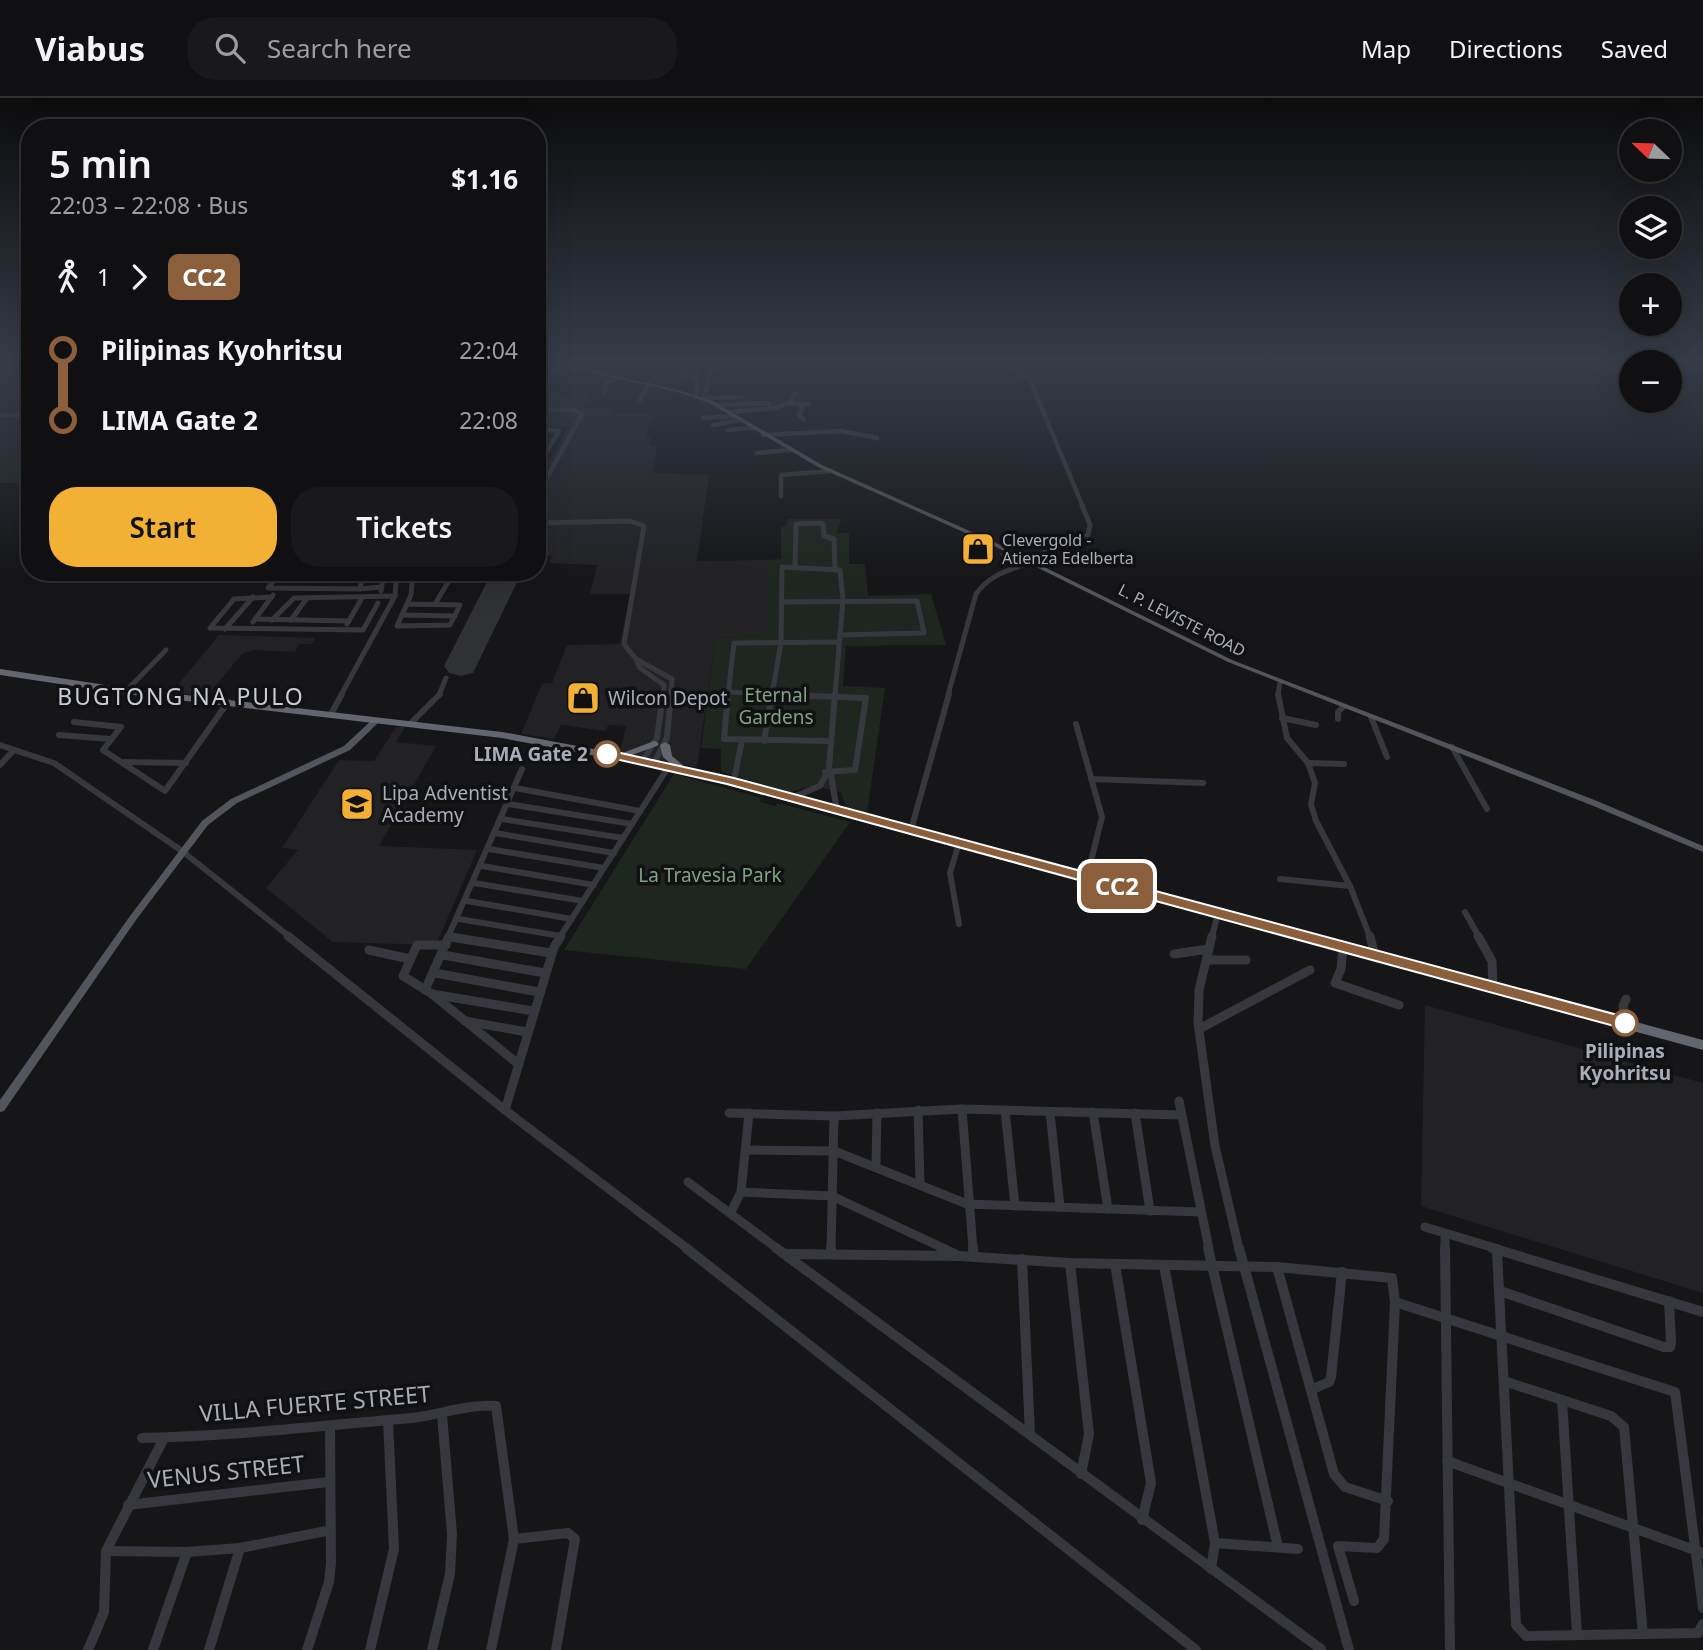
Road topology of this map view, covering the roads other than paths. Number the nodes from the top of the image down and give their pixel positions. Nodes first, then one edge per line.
1 (558, 432) edge
2 (572, 432) edge
3 (759, 432) edge
4 (838, 432) edge
5 (858, 432) edge
6 (1052, 432) edge
7 (763, 435) junction
8 (877, 438) dead end
9 (790, 450) junction
10 (757, 453) dead end
11 (546, 454) edge
12 (550, 458) dead end
13 (546, 460) edge
14 (831, 471) junction
15 (546, 480) edge
16 (780, 496) dead end
17 (546, 523) edge
18 (1003, 555) dead end
19 (1017, 555) junction
20 (1028, 561) junction
21 (795, 566) junction
22 (835, 570) junction
23 (272, 581) edge
24 (362, 581) edge
25 (382, 581) edge
26 (397, 581) edge
27 (411, 581) edge
28 (449, 581) edge
29 (278, 589) junction
30 (344, 589) junction
31 (360, 589) junction
32 (396, 596) junction
33 (253, 597) junction
34 (270, 597) junction
35 (338, 597) junction
36 (307, 598) junction
37 (362, 598) junction
38 (843, 600) junction
39 (378, 603) dead end
40 (781, 603) junction
41 (407, 604) junction
42 (435, 604) junction
43 (402, 615) junction
44 (455, 616) junction
45 (255, 620) junction
46 (272, 620) junction
47 (291, 620) junction
48 (349, 621) junction
49 (225, 629) junction
50 (246, 629) junction
51 (343, 630) junction
52 (839, 639) junction
53 (780, 643) junction
54 (166, 650) dead end
55 (636, 659) junction
56 (658, 670) junction
57 (0, 672) edge
58 (650, 674) junction
59 (446, 678) dead end
60 (1280, 682) junction
61 (126, 691) junction
62 (727, 692) junction
63 (772, 694) junction
64 (836, 695) junction
65 (228, 702) junction
66 (1343, 707) junction
67 (331, 714) junction
68 (1371, 717) junction
69 (1282, 718) junction
70 (1338, 719) dead end
71 (377, 720) junction
72 (74, 722) dead end
73 (410, 724) junction
74 (1076, 724) dead end
75 (1316, 725) dead end
76 (58, 734) dead end
77 (110, 739) junction
78 (742, 740) junction
79 (764, 741) junction
80 (830, 741) junction
81 (0, 745) edge
82 (659, 745) junction
83 (1452, 747) junction
84 (13, 751) dead end
85 (620, 756) junction
86 (1387, 757) dead end
87 (123, 762) junction
88 (648, 762) junction
89 (186, 763) junction
90 (1307, 763) junction
91 (1344, 764) dead end
92 (0, 765) edge
93 (669, 766) junction
94 (522, 769) dead end
95 (683, 769) junction
96 (829, 771) junction
97 (735, 775) dead end
98 (1091, 779) junction
99 (1203, 782) dead end
100 (515, 788) junction
101 (814, 789) junction
102 (831, 792) junction
103 (791, 798) junction
104 (508, 804) junction
105 (1487, 809) dead end
106 (640, 811) junction
107 (838, 811) junction
108 (502, 819) junction
109 (632, 824) junction
110 (911, 830) junction
111 (495, 833) junction
112 (623, 838) junction
113 (960, 844) junction
114 (489, 849) junction
115 (1703, 849) edge
116 (182, 851) junction
117 (614, 853) junction
118 (482, 866) junction
119 (604, 868) junction
120 (1147, 868) dead end
121 (1087, 877) junction
122 (1280, 878) dead end
123 (474, 883) junction
124 (594, 885) junction
125 (1350, 886) junction
126 (1137, 891) junction
127 (467, 901) junction
128 (583, 901) junction
129 (1465, 912) dead end
130 (1218, 913) junction
131 (459, 919) junction
132 (572, 919) junction
133 (959, 924) dead end
134 (561, 936) junction
135 (448, 941) junction
136 (1343, 947) junction
137 (369, 950) dead end
138 (551, 953) junction
139 (1174, 954) dead end
140 (1208, 954) junction
141 (443, 955) junction
142 (1375, 956) junction
143 (410, 959) junction
144 (1246, 960) dead end
145 (1310, 970) dead end
146 (435, 973) junction
147 (545, 973) junction
148 (1493, 987) junction
149 (428, 992) junction
150 (539, 992) junction
151 (1626, 999) dead end
152 (1399, 1005) dead end
153 (533, 1011) junction
154 (465, 1020) junction
155 (1625, 1023) junction
156 (1199, 1029) junction
157 (527, 1032) junction
158 (1703, 1045) edge
159 (517, 1063) junction
160 (1179, 1101) dead end
161 (0, 1108) edge
162 (505, 1110) junction
163 (918, 1110) junction
164 (962, 1110) junction
165 (1005, 1110) junction
166 (1050, 1112) junction
167 (1093, 1112) junction
168 (729, 1113) dead end
169 (749, 1113) junction
170 (877, 1113) junction
171 (1135, 1113) junction
172 (1181, 1115) junction
173 (834, 1116) junction
174 (747, 1150) junction
175 (834, 1150) junction
176 (876, 1166) junction
177 (688, 1182) dead end
178 (920, 1184) junction
179 (741, 1192) junction
180 (832, 1196) junction
181 (967, 1204) junction
182 (1015, 1206) junction
183 (1060, 1207) junction
184 (1108, 1209) junction
185 (1150, 1211) junction
186 (731, 1212) junction
187 (1200, 1212) junction
188 (1425, 1227) dead end
189 (1445, 1234) junction
190 (1497, 1251) junction
191 (787, 1254) junction
192 (831, 1254) junction
193 (960, 1256) junction
194 (974, 1257) junction
195 (1022, 1259) junction
196 (1070, 1263) junction
197 (1115, 1264) junction
198 (1164, 1265) junction
199 (1212, 1265) junction
200 (1246, 1266) junction
201 (1277, 1267) junction
202 (1342, 1272) junction
203 (1500, 1291) junction
204 (1669, 1301) junction
205 (1395, 1302) junction
206 (1703, 1312) edge
207 (1446, 1317) junction
208 (1503, 1335) junction
209 (1504, 1381) junction
210 (1313, 1389) junction
211 (1562, 1400) junction
212 (442, 1415) junction
213 (388, 1420) junction
214 (330, 1426) junction
215 (1030, 1434) junction
216 (142, 1438) dead end
217 (164, 1438) junction
218 (1447, 1461) junction
219 (1081, 1475) junction
220 (328, 1482) junction
221 (1509, 1483) junction
222 (1388, 1501) junction
223 (1567, 1503) junction
224 (128, 1505) junction
225 (1142, 1520) junction
226 (1633, 1527) junction
227 (331, 1530) junction
228 (513, 1539) junction
229 (1215, 1543) junction
230 (1278, 1547) junction
231 (240, 1548) junction
232 (1298, 1549) dead end
233 (106, 1551) junction
234 (187, 1552) junction
235 (1700, 1552) edge
236 (1211, 1569) junction
237 (1354, 1601) dead end
238 (1703, 1608) edge
239 (1703, 1624) edge
240 (1577, 1634) junction
241 (1643, 1634) junction
242 (88, 1650) edge
243 (153, 1650) edge
244 (209, 1650) edge
245 (307, 1650) edge
246 (370, 1650) edge
247 (432, 1650) edge
248 (491, 1650) edge
249 (556, 1650) edge
250 (1196, 1650) edge
251 (1321, 1650) edge
252 (1349, 1650) edge
253 (1450, 1650) edge

1 - 11 street
2 - 15 street
3 - 7 main road, L. P. LEVISTE ROAD
4 - 7 street
5 - 8 street
6 - 20 street
7 - 9 main road, L. P. LEVISTE ROAD
9 - 10 street
9 - 14 main road, L. P. LEVISTE ROAD
12 - 13 street
14 - 16 street
14 - 19 main road, L. P. LEVISTE ROAD
17 - 55 street
18 - 19 street
19 - 20 main road, L. P. LEVISTE ROAD
20 - 60 main road, L. P. LEVISTE ROAD
20 - 110 street
21 - 22 street
21 - 22 street
21 - 40 street
22 - 38 street
23 - 29 street
24 - 31 street
25 - 31 street
26 - 32 street
27 - 41 street
28 - 42 street
29 - 30 street
29 - 34 street
30 - 31 street
30 - 35 street
32 - 37 street
32 - 67 street
33 - 34 street
33 - 49 street
33 - 49 street
34 - 45 street
35 - 36 street
35 - 37 street
36 - 46 street
36 - 47 street
37 - 48 street
38 - 40 street
38 - 52 street
38 - 52 street
39 - 51 street
40 - 53 street
41 - 42 street
41 - 43 street
42 - 44 street
43 - 44 street
43 - 44 street
45 - 46 street
45 - 50 street
46 - 47 street
47 - 48 street
48 - 51 street
49 - 50 street
50 - 51 street
52 - 53 street
52 - 64 street
53 - 62 street
53 - 63 street
54 - 61 street
55 - 56 street
55 - 58 street
56 - 58 street
56 - 82 street
57 - 61 highway
58 - 82 street
59 - 73 street
60 - 66 main road, L. P. LEVISTE ROAD
60 - 69 street
61 - 65 highway
62 - 63 street
62 - 78 street
63 - 64 street
63 - 79 street
64 - 80 street
64 - 96 street
65 - 67 highway
65 - 89 street
66 - 68 main road, L. P. LEVISTE ROAD
66 - 70 street
67 - 71 highway
68 - 83 main road, L. P. LEVISTE ROAD
68 - 86 street
69 - 75 street
69 - 90 street
71 - 73 highway
71 - 116 main road
72 - 77 street
73 - 85 highway
74 - 98 street
76 - 77 street
77 - 87 street
78 - 79 street
78 - 97 street
79 - 80 street
80 - 96 street
81 - 116 street
82 - 85 highway
82 - 88 street
82 - 88 street
82 - 95 highway
83 - 105 street
83 - 115 main road, L. P. LEVISTE ROAD
84 - 92 street
85 - 88 highway
87 - 89 street
87 - 89 street
88 - 93 highway
90 - 91 street
90 - 125 street
93 - 95 highway
93 - 106 street
94 - 100 street
95 - 103 highway
96 - 101 street
96 - 102 street
98 - 99 street
98 - 121 street
100 - 104 street
100 - 106 street
101 - 102 street
101 - 103 street
102 - 107 street
103 - 107 highway
104 - 108 street
104 - 109 street
106 - 109 street
107 - 110 highway
108 - 111 street
108 - 112 street
109 - 112 street
110 - 113 highway
111 - 114 street
111 - 117 street
112 - 117 street
113 - 121 highway
113 - 133 street
114 - 118 street
114 - 119 street
116 - 161 main road
116 - 162 street
117 - 119 street
118 - 123 street
118 - 124 street
119 - 124 street
120 - 126 street
121 - 126 highway
122 - 125 street
123 - 127 street
123 - 128 street
124 - 128 street
125 - 142 street
126 - 130 highway
127 - 131 street
127 - 132 street
128 - 132 street
129 - 148 street
130 - 136 highway
130 - 140 street
131 - 134 street
131 - 135 street
132 - 134 street
134 - 138 street
135 - 138 street
135 - 141 street
135 - 143 street
136 - 142 highway
136 - 152 street
137 - 143 street
138 - 147 street
139 - 140 street
140 - 144 street
140 - 156 street
141 - 146 street
141 - 147 street
142 - 148 highway
143 - 149 street
145 - 156 street
146 - 149 street
146 - 150 street
147 - 150 street
148 - 155 highway
149 - 153 street
149 - 154 street
150 - 153 street
151 - 155 street
153 - 157 street
154 - 157 street
154 - 159 street
155 - 158 highway
156 - 200 street
157 - 159 street
159 - 162 street
160 - 172 street
162 - 250 street
163 - 164 street
163 - 170 street
163 - 178 street
164 - 165 street
164 - 181 street
165 - 166 street
165 - 182 street
166 - 167 street
166 - 183 street
167 - 171 street
167 - 184 street
168 - 169 street
169 - 173 street
169 - 174 street
170 - 173 street
170 - 176 street
171 - 172 street
171 - 185 street
172 - 187 street
173 - 175 street
174 - 175 street
174 - 179 street
175 - 176 street
175 - 180 street
176 - 178 street
177 - 186 street
178 - 181 street
179 - 180 street
179 - 186 street
180 - 192 street
180 - 193 street
181 - 182 street
181 - 194 street
182 - 183 street
183 - 184 street
184 - 185 street
185 - 187 street
186 - 191 street
187 - 199 street
188 - 189 street
189 - 190 street
189 - 207 street
190 - 203 street
190 - 204 street
191 - 192 street
191 - 215 street
192 - 193 street
193 - 194 street
194 - 195 street
195 - 196 street
195 - 215 street
196 - 197 street
196 - 219 street
197 - 198 street
197 - 225 street
198 - 199 street
198 - 229 street
199 - 200 street
199 - 230 street
200 - 201 street
200 - 252 street
201 - 202 street
201 - 210 street
202 - 205 street
202 - 210 street
203 - 204 street
203 - 208 street
204 - 206 street
205 - 207 street
205 - 222 street
207 - 208 street
207 - 218 street
208 - 209 street
208 - 235 street
209 - 211 street
209 - 221 street
210 - 222 street
211 - 223 street
211 - 226 street
212 - 213 street, VILLA FUERTE STREET
212 - 228 street, VILLA FUERTE STREET
212 - 247 street
213 - 214 street, VILLA FUERTE STREET
213 - 246 street
214 - 217 street, VILLA FUERTE STREET
214 - 220 street
215 - 219 street
216 - 217 street, VILLA FUERTE STREET
217 - 224 street
218 - 221 street
218 - 253 street
219 - 225 street
220 - 224 street, VENUS STREET
220 - 227 street
221 - 223 street
221 - 240 street
222 - 237 street
223 - 226 street
223 - 240 street
224 - 233 street
225 - 236 street
226 - 235 street
226 - 241 street
227 - 231 street
227 - 245 street
228 - 248 street
228 - 249 street
229 - 230 street
229 - 236 street
230 - 232 street
231 - 234 street
231 - 244 street
233 - 234 street
233 - 242 street
234 - 243 street
235 - 238 street
236 - 251 street
239 - 241 street
240 - 241 street

